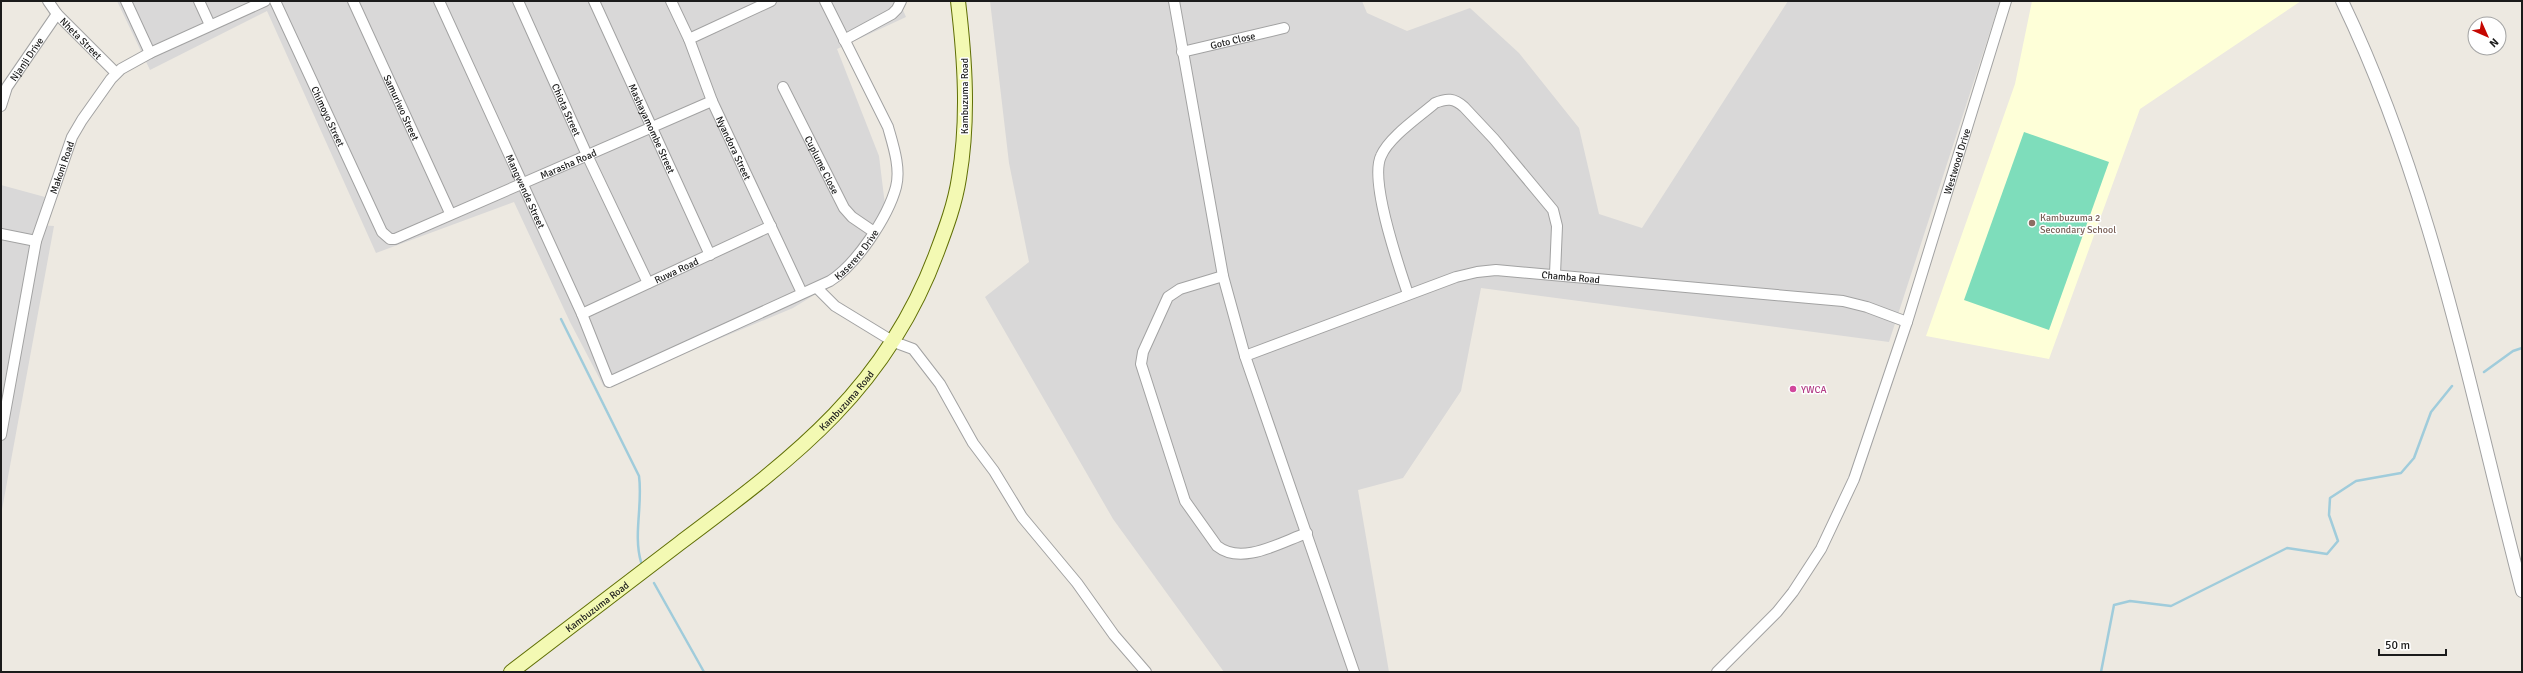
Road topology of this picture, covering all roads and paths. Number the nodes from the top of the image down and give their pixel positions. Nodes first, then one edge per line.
1 (48, 1) edge
2 (126, 1) edge
3 (199, 1) edge
4 (265, 1) edge
5 (275, 1) edge
6 (353, 1) edge
7 (439, 1) edge
8 (518, 1) edge
9 (594, 1) edge
10 (671, 1) edge
11 (746, 1) edge
12 (771, 1) edge
13 (825, 1) edge
14 (901, 1) edge
15 (958, 1) edge
16 (1174, 1) edge
17 (2006, 1) edge
18 (2342, 1) edge
19 (751, 11) junction
20 (57, 14) junction
21 (210, 25) junction
22 (1284, 28) dead end
23 (689, 39) junction
24 (844, 40) junction
25 (1182, 52) junction
26 (150, 53) junction
27 (116, 73) junction
28 (4, 86) edge
29 (783, 87) dead end
30 (712, 101) junction
31 (1, 106) edge
32 (652, 126) junction
33 (587, 155) junction
34 (521, 185) junction
35 (450, 213) junction
36 (771, 226) junction
37 (382, 232) joint
38 (874, 232) junction
39 (1, 234) edge
40 (36, 241) junction
41 (710, 255) junction
42 (1555, 274) junction
43 (1223, 276) junction
44 (648, 283) junction
45 (817, 288) junction
46 (802, 293) junction
47 (1408, 294) junction
48 (582, 314) junction
49 (1907, 322) junction
50 (894, 342) junction
51 (1245, 356) junction
52 (610, 382) joint
53 (4, 400) edge
54 (1, 435) edge
55 (1307, 533) junction
56 (2522, 591) edge
57 (511, 672) edge
58 (1146, 672) edge
59 (1354, 672) edge
60 (1717, 672) edge

1 - 20 street, Nheta Street
2 - 26 street
3 - 21 street
4 - 21 street, Makoni Road
5 - 37 street, Chimoyo Street
6 - 35 street, Samuriwo Street
7 - 34 street, Mangwende Street
8 - 33 street, Chiota Street
9 - 32 street, Mashayamombe Street
10 - 23 street, Nyandora Street
11 - 19 street
12 - 19 street
13 - 24 street, Kaserere Drive
14 - 24 street
15 - 50 main road, Kambuzuma Road
16 - 25 street
17 - 49 street, Westwood Drive
18 - 56 street
19 - 23 street
20 - 27 street, Nheta Street
20 - 28 street, Njanji Drive
21 - 26 street, Makoni Road
22 - 25 street, Goto Close
23 - 30 street, Nyandora Street
24 - 38 street, Kaserere Drive
25 - 43 street
26 - 27 street, Makoni Road
27 - 40 street, Makoni Road
28 - 31 street, Njanji Drive
29 - 38 street, Cuplume Close
30 - 32 street, Marasha Road
30 - 36 street, Nyandora Street
32 - 33 street, Marasha Road
32 - 41 street, Mashayamombe Street
33 - 34 street, Marasha Road
33 - 44 street, Chiota Street
34 - 35 street, Marasha Road
34 - 48 street, Mangwende Street
35 - 37 street, Marasha Road
36 - 41 street, Ruwa Road
36 - 46 street, Nyandora Street
38 - 45 street, Kaserere Drive
39 - 40 street
40 - 53 street, Makoni Road
41 - 44 street, Ruwa Road
42 - 47 street, Chamba Road
42 - 47 street
42 - 49 street, Chamba Road
43 - 51 street
43 - 55 street
44 - 48 street, Ruwa Road
45 - 46 street, Kaserere Drive
45 - 50 street
46 - 52 street, Kaserere Drive
47 - 51 street, Chamba Road
48 - 52 street, Mangwende Street
49 - 60 street, Westwood Drive
50 - 57 main road, Kambuzuma Road
50 - 58 street
51 - 55 street
53 - 54 street, Makoni Road
55 - 59 street

